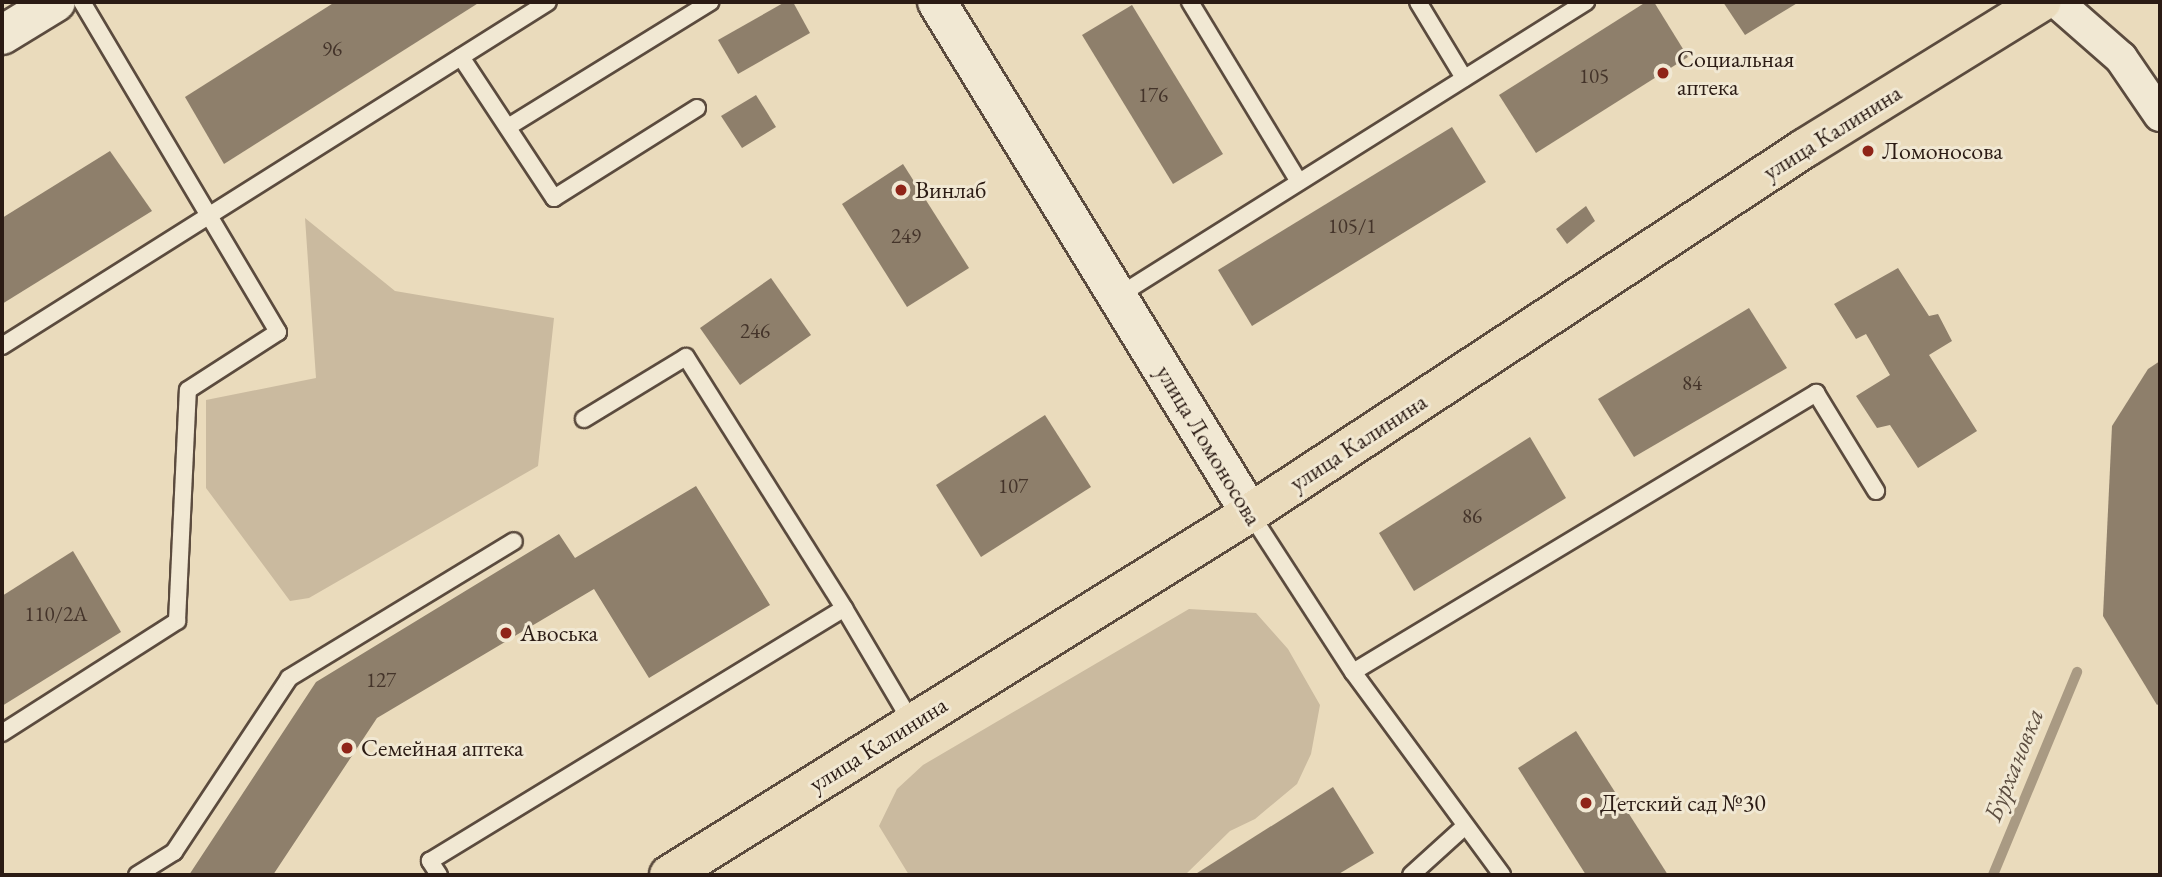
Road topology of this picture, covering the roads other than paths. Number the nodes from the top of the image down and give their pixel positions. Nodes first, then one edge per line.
1 (57, 2) edge
2 (82, 2) edge
3 (548, 2) edge
4 (710, 2) edge
5 (937, 2) edge
6 (1190, 2) edge
7 (1418, 2) edge
8 (1586, 2) edge
9 (2041, 2) edge
10 (2057, 2) edge
11 (1566, 7) edge
12 (2, 35) edge
13 (461, 57) junction
14 (1464, 78) junction
15 (697, 108) dead end
16 (2160, 115) edge
17 (508, 127) junction
18 (1299, 182) junction
19 (209, 216) junction
20 (1118, 296) junction
21 (2, 346) edge
22 (584, 419) dead end
23 (1876, 491) dead end
24 (1250, 513) junction
25 (514, 541) dead end
26 (844, 608) junction
27 (1353, 672) junction
28 (912, 723) junction
29 (2, 733) edge
30 (1465, 826) junction
31 (136, 875) edge
32 (439, 875) edge
33 (669, 875) edge
34 (1410, 875) edge
35 (1502, 875) edge

1 - 12 street
2 - 19 lane
3 - 13 lane
4 - 17 lane
5 - 20 street, улица Ломоносова
6 - 18 lane
7 - 14 lane
8 - 11 lane
9 - 24 main road, улица Калинина
10 - 16 street
11 - 14 lane
13 - 17 lane
13 - 19 lane
14 - 18 lane
15 - 17 lane
18 - 20 lane
19 - 21 lane
19 - 29 lane
20 - 24 street, улица Ломоносова
22 - 26 lane
23 - 27 lane
24 - 27 lane, улица Ломоносова
24 - 28 main road, улица Калинина
25 - 31 lane
26 - 28 lane
26 - 32 lane
27 - 30 lane, улица Ломоносова
28 - 33 main road, улица Калинина
30 - 34 lane
30 - 35 lane, улица Ломоносова

